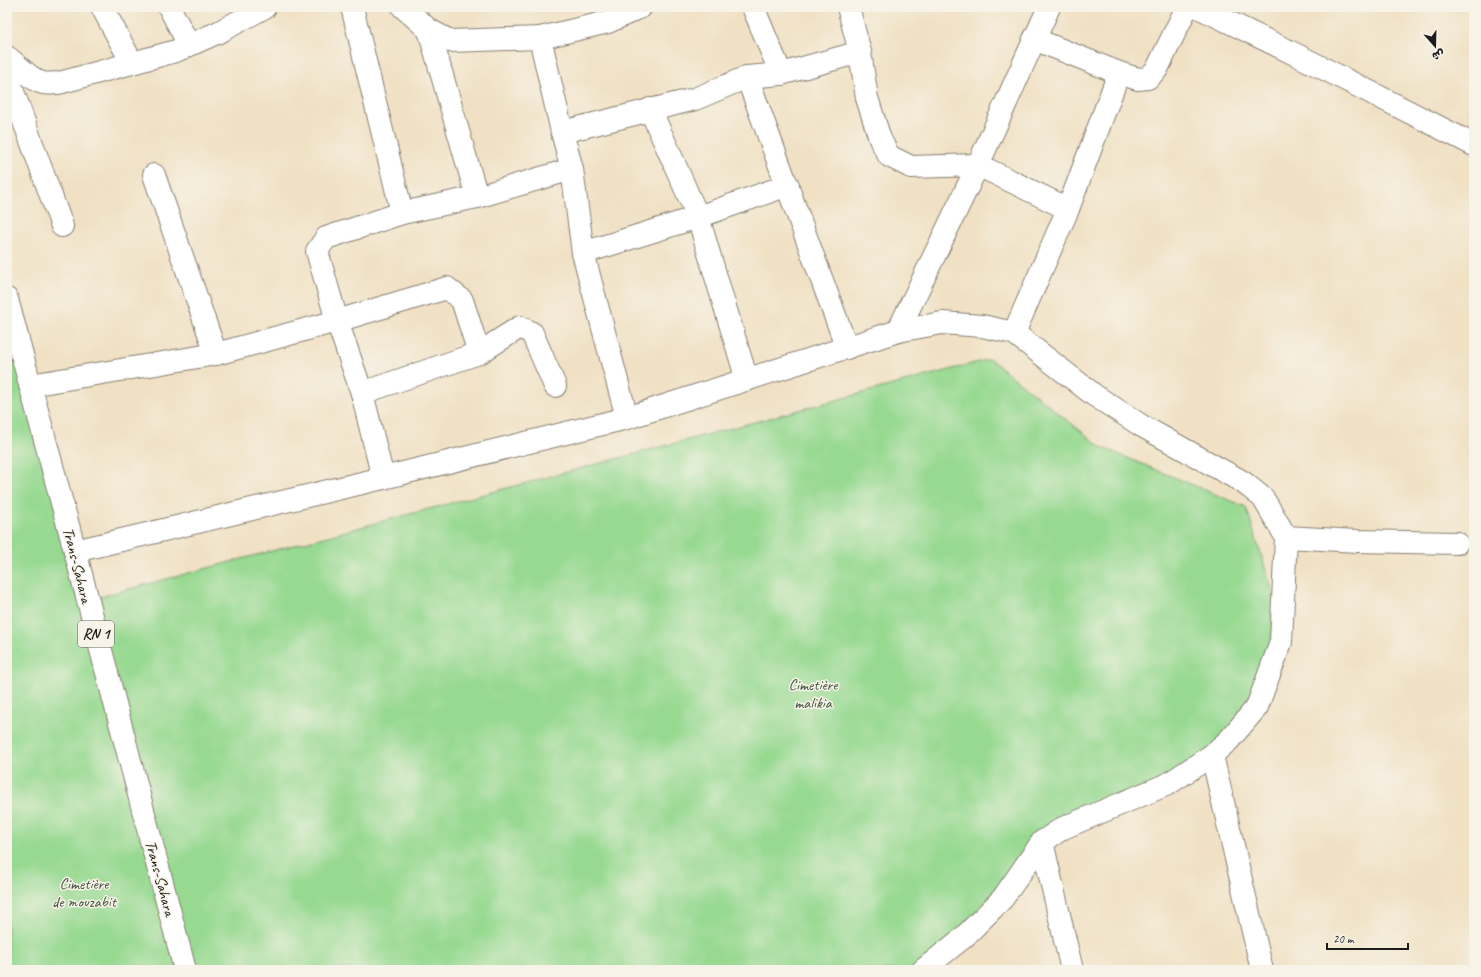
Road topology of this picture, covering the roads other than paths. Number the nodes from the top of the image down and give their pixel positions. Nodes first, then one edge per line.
1 (102, 7) edge
2 (169, 7) edge
3 (265, 7) edge
4 (352, 7) edge
5 (403, 7) edge
6 (641, 7) edge
7 (753, 7) edge
8 (848, 7) edge
9 (1049, 7) edge
10 (1187, 7) edge
11 (1198, 7) edge
12 (604, 14) edge
13 (429, 30) junction
14 (540, 38) junction
15 (1034, 39) junction
16 (189, 45) junction
17 (860, 52) junction
18 (7, 57) edge
19 (132, 64) junction
20 (1119, 73) junction
21 (781, 74) junction
22 (7, 75) edge
23 (748, 77) junction
24 (650, 109) junction
25 (562, 132) junction
26 (1474, 145) edge
27 (978, 165) junction
28 (572, 169) junction
29 (154, 175) dead end
30 (788, 185) junction
31 (477, 197) junction
32 (1068, 209) junction
33 (402, 213) junction
34 (698, 217) junction
35 (62, 226) dead end
36 (583, 253) junction
37 (7, 299) edge
38 (337, 321) junction
39 (898, 332) junction
40 (1014, 334) junction
41 (847, 348) junction
42 (479, 353) junction
43 (216, 354) junction
44 (747, 380) junction
45 (30, 385) junction
46 (555, 386) dead end
47 (362, 393) junction
48 (627, 418) junction
49 (383, 478) junction
50 (1286, 537) junction
51 (1457, 543) dead end
52 (75, 551) junction
53 (1212, 755) junction
54 (1042, 842) junction
55 (185, 970) edge
56 (924, 970) edge
57 (1072, 970) edge
58 (1262, 970) edge

1 - 19 street
2 - 16 street
3 - 16 street
4 - 33 street
5 - 13 street
6 - 12 street
7 - 21 street
8 - 17 street
9 - 15 street
10 - 20 street
11 - 26 street
12 - 14 street
13 - 14 street
13 - 31 street
14 - 25 street
15 - 20 street
15 - 27 street
16 - 19 street
17 - 21 street
17 - 27 street
18 - 19 street
20 - 32 street
21 - 23 street
22 - 35 street
23 - 24 street
23 - 30 street
24 - 25 street
24 - 34 street
25 - 28 street
27 - 32 street
27 - 39 street
28 - 31 street
28 - 36 street
29 - 43 street
30 - 34 street
30 - 41 street
31 - 33 street
32 - 40 street
33 - 38 street
34 - 36 street
34 - 44 street
36 - 48 street
37 - 45 street, Trans-Sahara / RN 1
38 - 42 street
38 - 43 street
38 - 47 street
39 - 40 street
39 - 41 street
40 - 50 street
41 - 44 street
42 - 46 street
42 - 47 street
43 - 45 street
44 - 48 street
45 - 52 street, Trans-Sahara / RN 1
47 - 49 street
48 - 49 street
49 - 52 street
50 - 51 street
50 - 53 street
52 - 55 street, Trans-Sahara / RN 1
53 - 54 street
53 - 58 street
54 - 56 street
54 - 57 street

